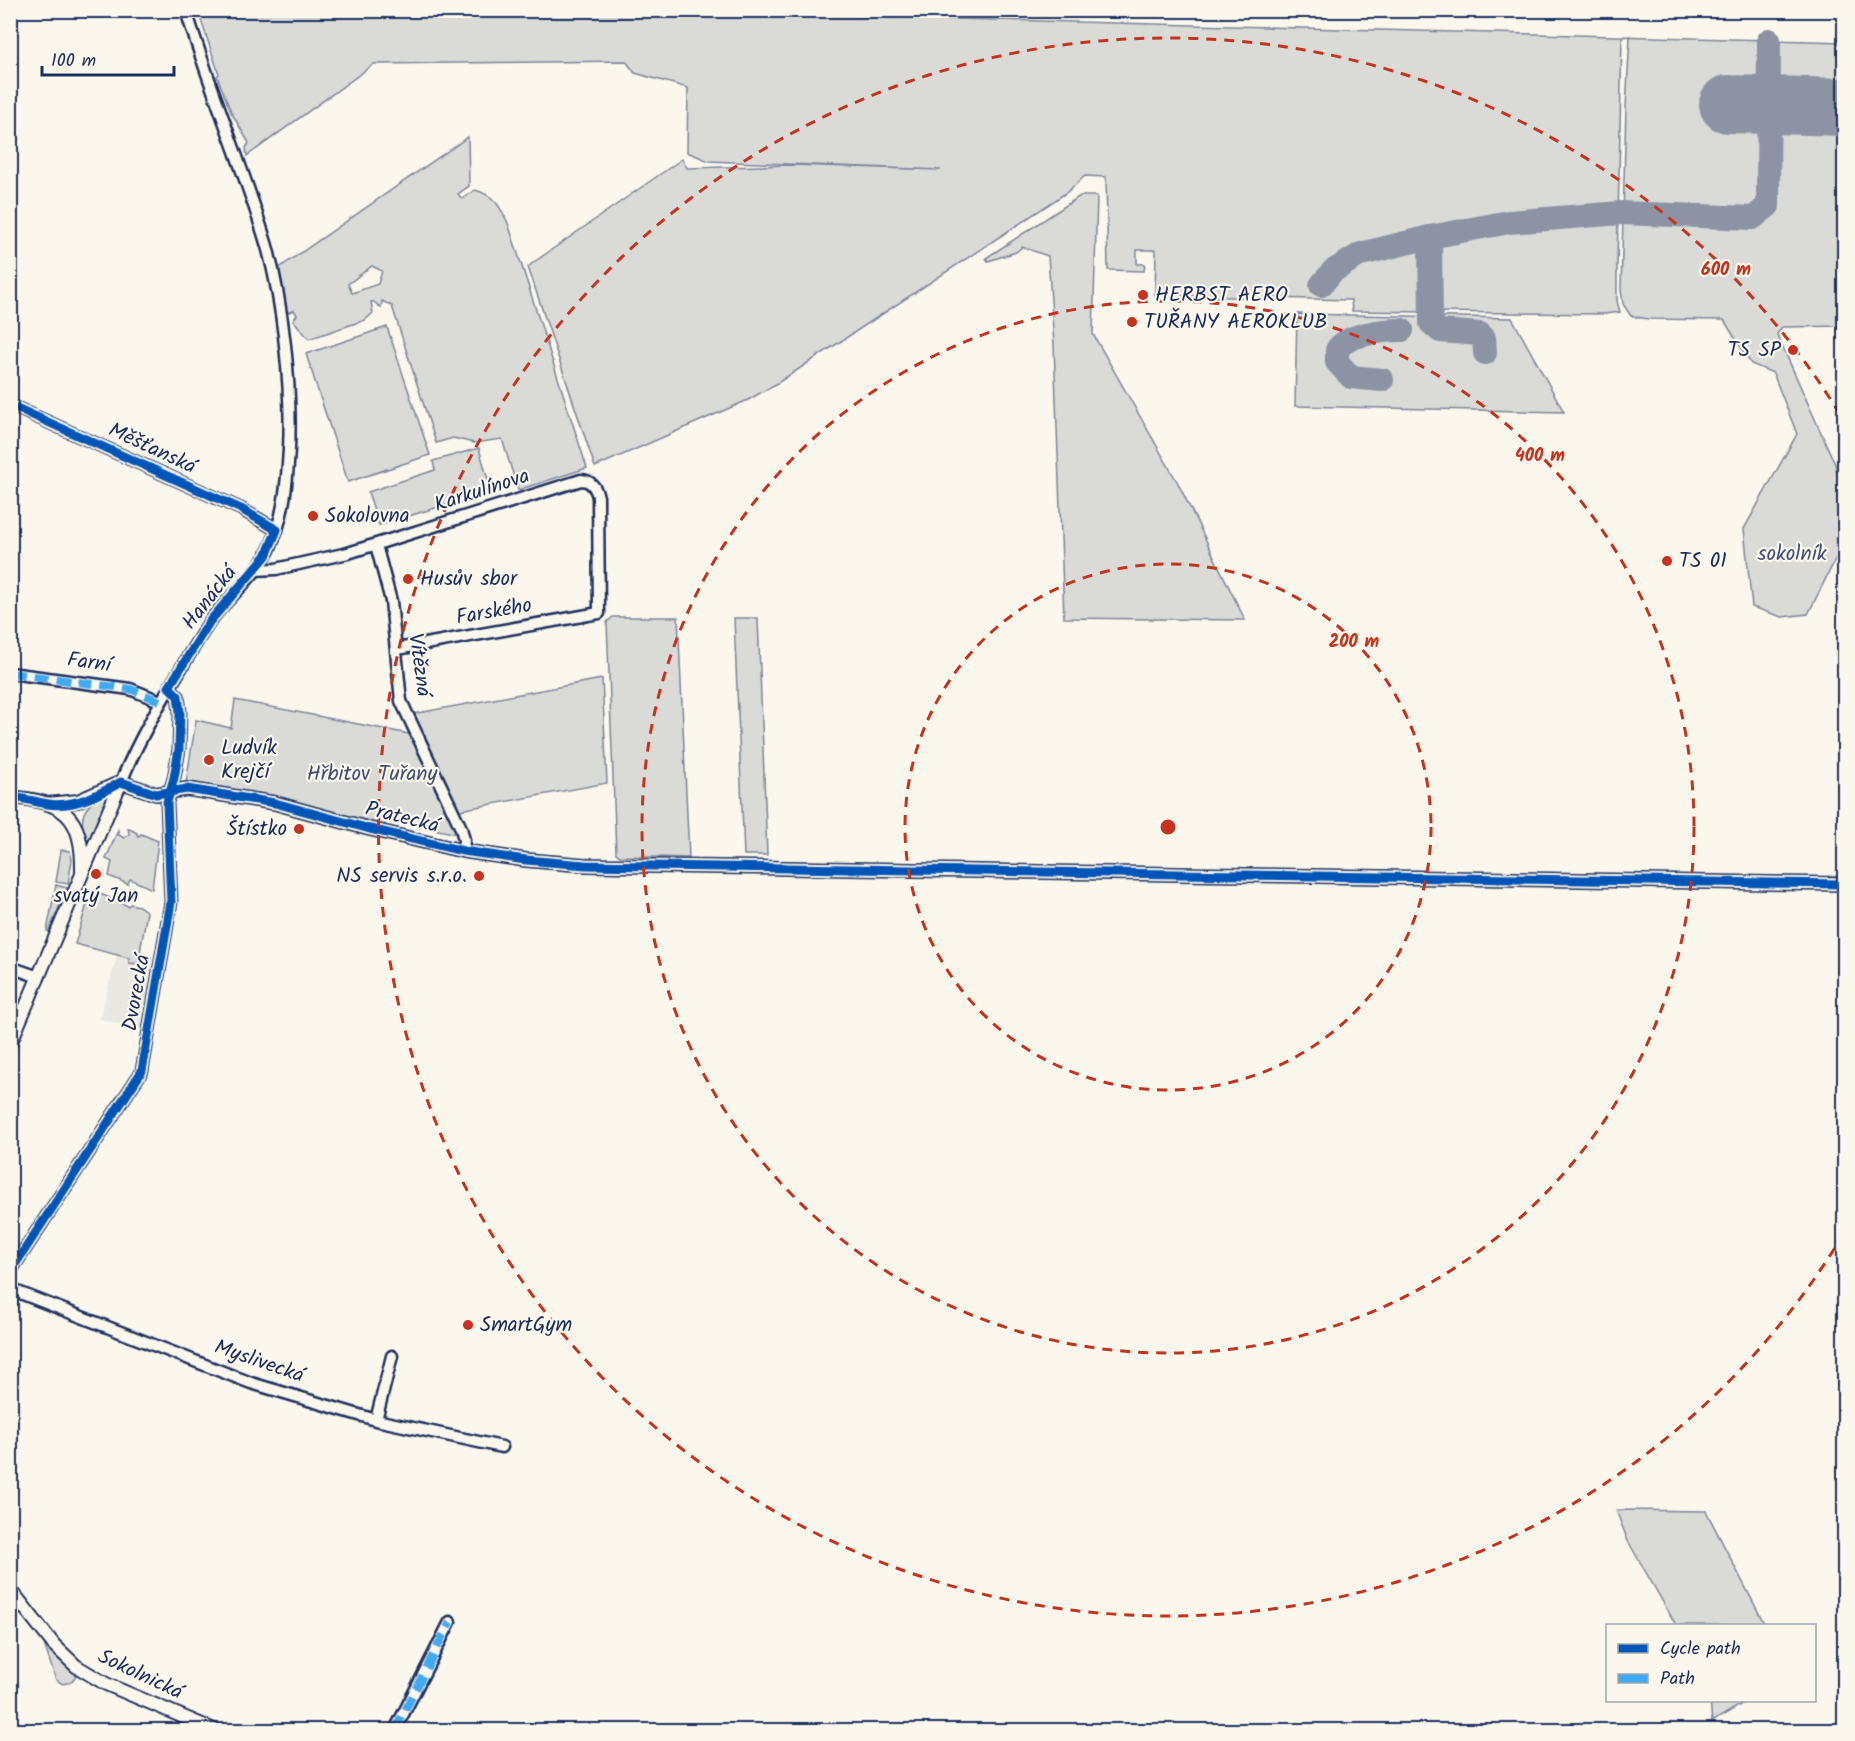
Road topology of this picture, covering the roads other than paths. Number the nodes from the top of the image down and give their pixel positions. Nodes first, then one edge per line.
1 (186, 10) edge
2 (10, 405) edge
3 (277, 530) junction
4 (376, 545) junction
5 (267, 553) junction
6 (283, 568) junction
7 (255, 570) junction
8 (599, 613) joint
9 (397, 650) junction
10 (10, 673) edge
11 (169, 687) junction
12 (160, 701) junction
13 (121, 782) junction
14 (169, 793) junction
15 (10, 796) edge
16 (48, 804) junction
17 (463, 851) junction
18 (82, 877) junction
19 (1845, 884) edge
20 (10, 968) edge
21 (39, 977) junction
22 (10, 1044) edge
23 (10, 1272) edge
24 (10, 1289) edge
25 (392, 1356) dead end
26 (376, 1420) junction
27 (502, 1447) dead end
28 (10, 1589) edge
29 (450, 1622) dead end
30 (214, 1731) edge
31 (395, 1731) edge

1 - 3 street, Hanácká
2 - 3 street, Měšťanská
3 - 5 street, Hanácká
4 - 6 street, Karkulínova
4 - 8 street, Karkulínova
4 - 9 street, Vítězná
5 - 6 street
5 - 7 street, Hanácká
6 - 7 street, Karkulínova
7 - 11 street, Hanácká
8 - 9 street, Farského
9 - 17 street, Vítězná
10 - 12 street, Farní
11 - 12 street, Hanácká
11 - 14 street, Dvorecká
12 - 13 street, Hanácká
13 - 14 main road, Pratecká
13 - 16 main road
13 - 18 main road, Hanácká
14 - 17 main road, Pratecká
14 - 23 street, Dvorecká
15 - 16 main road
16 - 18 main road, Hanácká
17 - 19 main road, Pratecká
18 - 21 main road, Hanácká
20 - 21 street
21 - 22 main road, Hanácká
24 - 26 street, Myslivecká
25 - 26 street
26 - 27 street, Myslivecká
28 - 30 main road, Sokolnická
29 - 31 street

